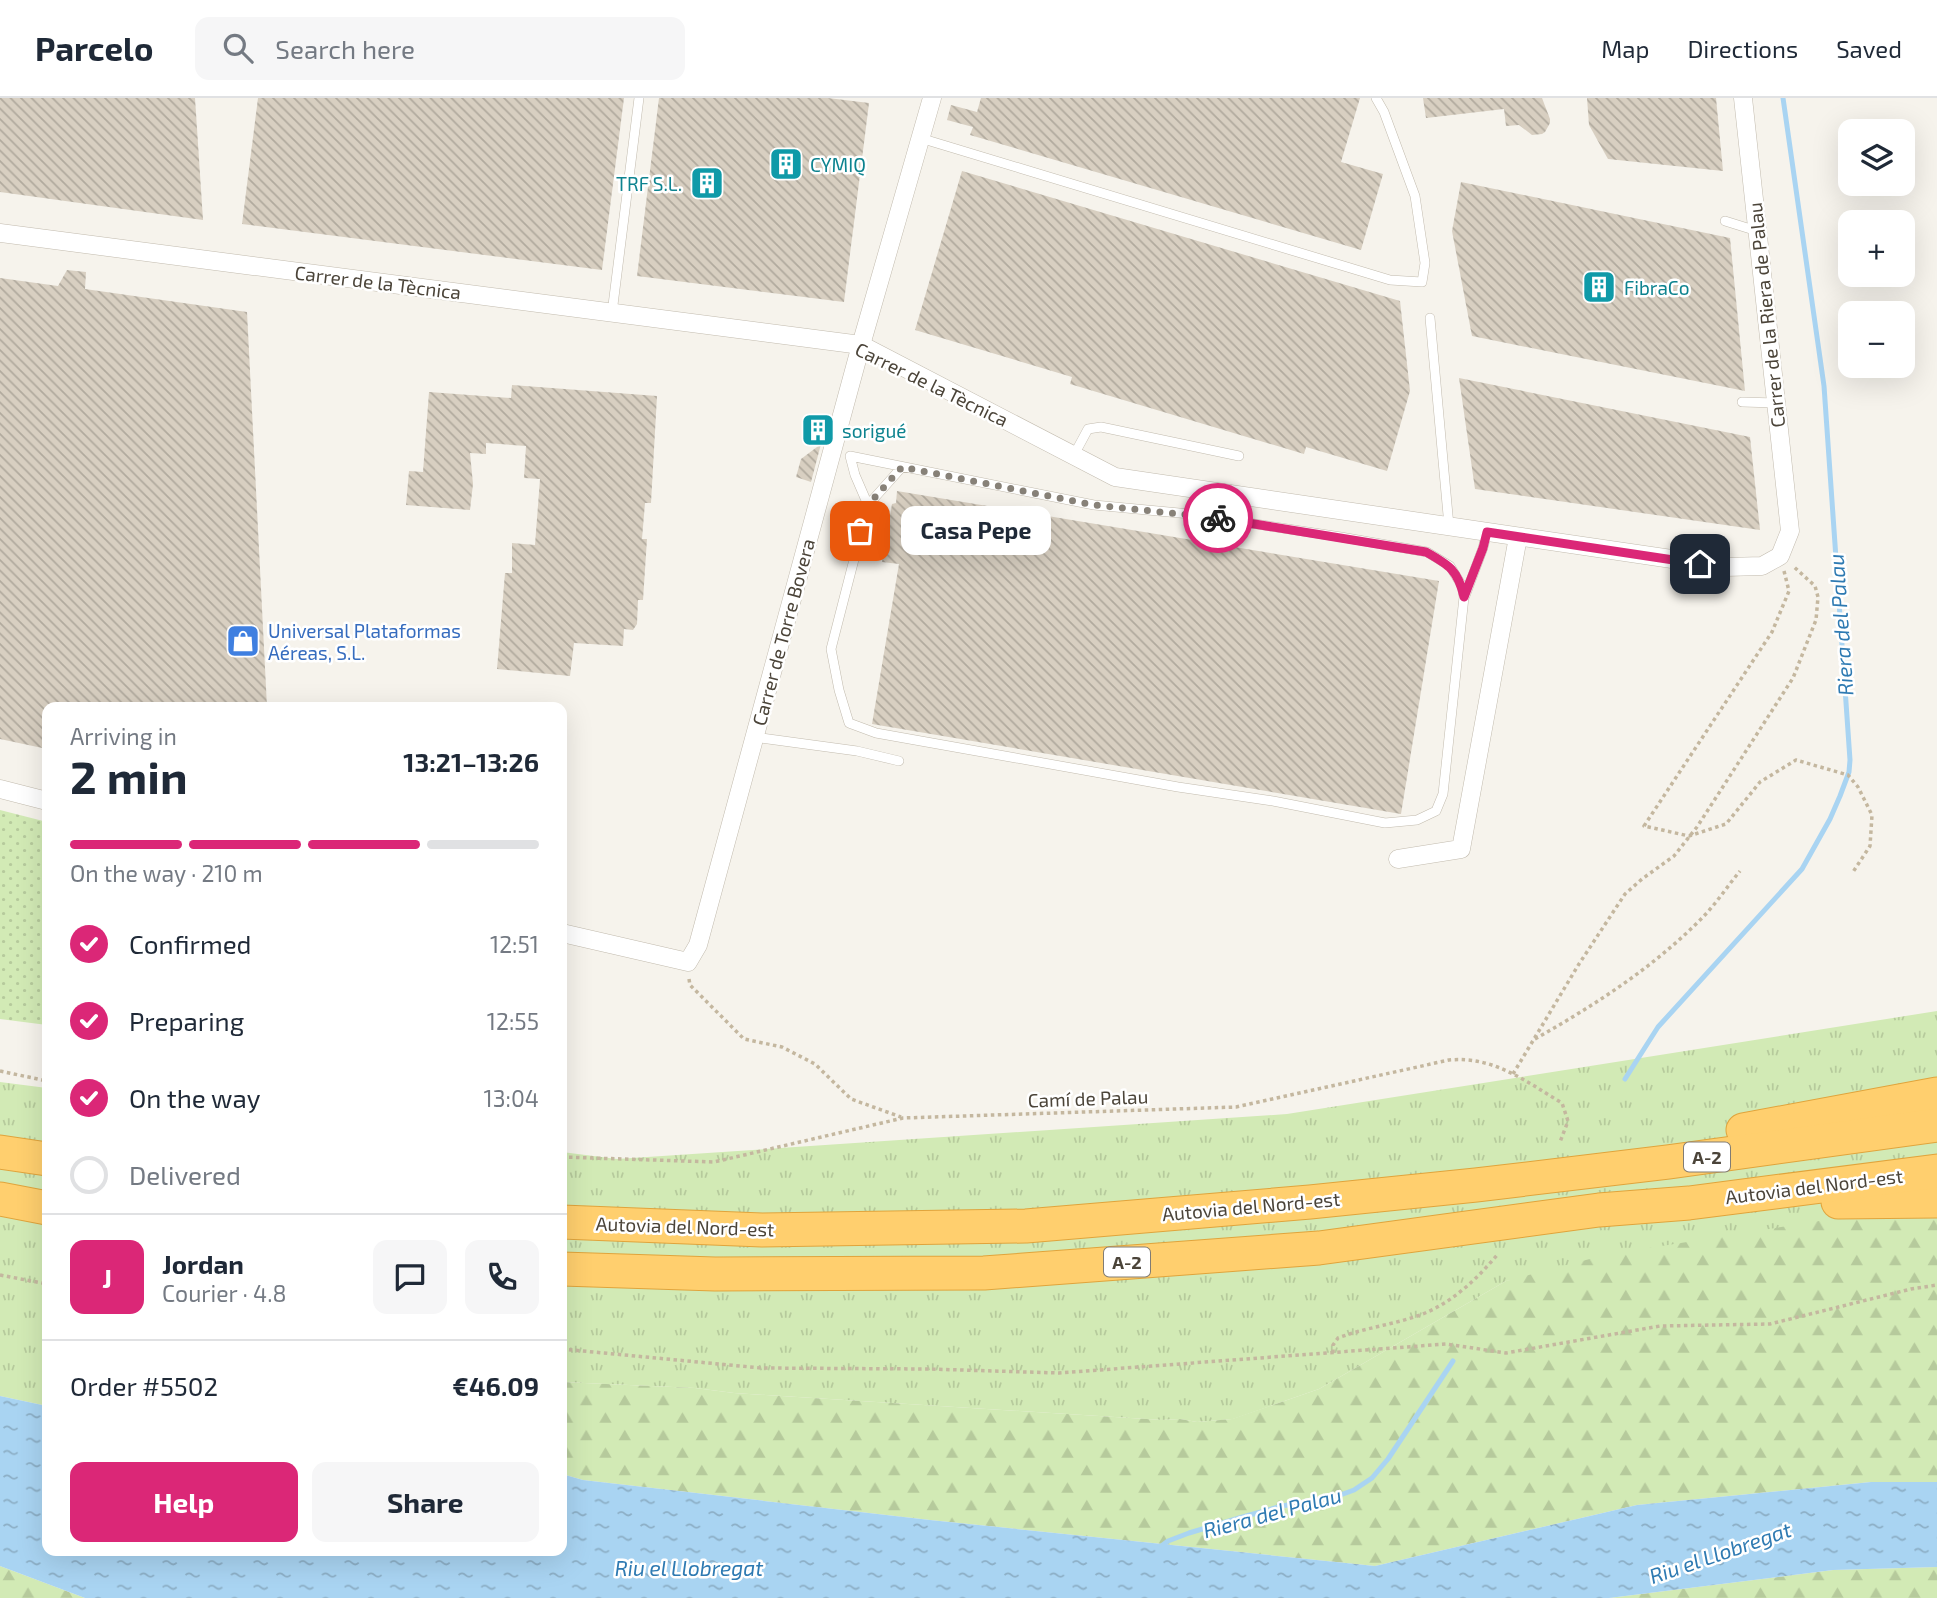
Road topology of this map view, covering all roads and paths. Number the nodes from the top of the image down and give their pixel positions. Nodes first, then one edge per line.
1 (639, 98) edge
2 (932, 98) edge
3 (1376, 98) edge
4 (1743, 98) edge
5 (920, 138) junction
6 (1725, 221) dead end
7 (1757, 230) junction
8 (0, 233) edge
9 (612, 313) junction
10 (1430, 318) dead end
11 (861, 345) junction
12 (1742, 402) dead end
13 (1776, 403) junction
14 (841, 454) junction
15 (1074, 456) junction
16 (1239, 456) dead end
17 (902, 467) junction
18 (868, 505) junction
19 (1449, 526) junction
20 (1487, 532) junction
21 (1518, 537) junction
22 (1780, 555) junction
23 (1464, 597) junction
24 (754, 737) junction
25 (899, 761) dead end
26 (0, 789) edge
27 (42, 800) edge
28 (1689, 836) junction
29 (1398, 859) dead end
30 (1740, 871) dead end
31 (1853, 872) dead end
32 (567, 934) edge
33 (688, 962) junction
34 (1535, 1039) junction
35 (0, 1071) edge
36 (1513, 1074) junction
37 (42, 1080) edge
38 (1937, 1094) edge
39 (903, 1118) junction
40 (1937, 1125) edge
41 (1560, 1142) dead end
42 (0, 1152) edge
43 (567, 1157) edge
44 (42, 1158) edge
45 (1937, 1171) edge
46 (1476, 1185) junction
47 (0, 1199) edge
48 (1937, 1201) edge
49 (1689, 1203) junction
50 (42, 1207) edge
51 (567, 1222) edge
52 (1498, 1254) dead end
53 (567, 1269) edge
54 (0, 1275) edge
55 (42, 1283) edge
56 (1937, 1285) edge
57 (567, 1349) edge
58 (1333, 1353) junction

1 - 9 lane
2 - 5 street, Carrer de Torre Bovera
3 - 5 lane
4 - 7 street, Carrer de la Riera de Palau
5 - 11 street, Carrer de Torre Bovera
6 - 7 lane
7 - 13 street, Carrer de la Riera de Palau
8 - 9 street, Carrer de la Tècnica
9 - 11 street, Carrer de la Tècnica
10 - 19 lane
11 - 14 street, Carrer de Torre Bovera
11 - 15 street, Carrer de la Tècnica
12 - 13 lane
13 - 22 street, Carrer de la Riera de Palau
14 - 17 lane
14 - 18 lane
14 - 24 street, Carrer de Torre Bovera
15 - 16 lane
15 - 19 street, Carrer de la Tècnica
17 - 18 lane
17 - 23 lane
18 - 23 lane
19 - 20 street, Carrer de la Tècnica
20 - 21 street, Carrer de la Tècnica
20 - 23 lane
21 - 22 street, Carrer de la Tècnica
21 - 29 street
22 - 28 path
22 - 28 path
24 - 25 lane
24 - 33 street, Carrer de Torre Bovera
26 - 27 street
28 - 31 path
28 - 34 path
30 - 34 path
32 - 33 street
33 - 39 path
34 - 36 path
35 - 37 path
36 - 39 path, Camí de Palau
36 - 41 path, Camí de Palau
38 - 46 highway
39 - 43 path, Camí de Palau
40 - 46 highway, Autovia del Nord-est / A-2
42 - 44 highway
45 - 49 highway, Autovia del Nord-est / A-2
46 - 51 highway, Autovia del Nord-est / A-2
47 - 50 highway
48 - 49 highway
49 - 53 highway, Autovia del Nord-est / A-2
52 - 58 path
54 - 55 path
56 - 58 path
57 - 58 path

